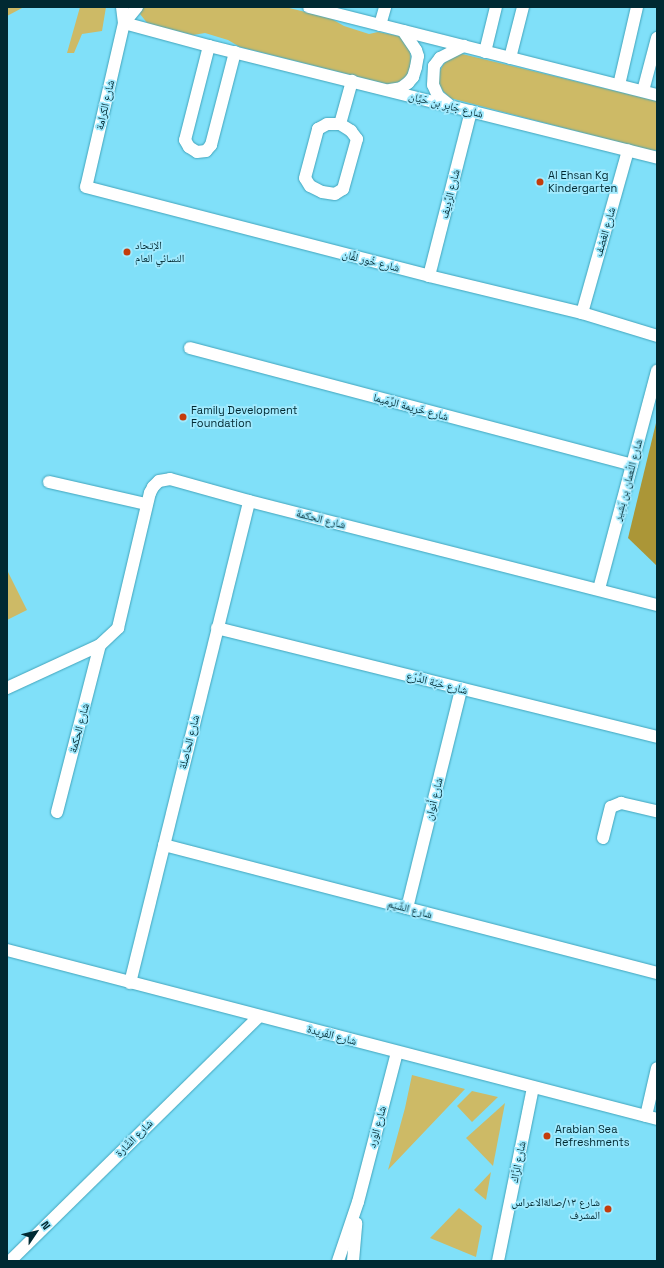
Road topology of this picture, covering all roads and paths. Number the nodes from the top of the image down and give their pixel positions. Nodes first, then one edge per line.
1 (122, 7) edge
2 (137, 7) edge
3 (309, 7) edge
4 (385, 7) edge
5 (496, 7) edge
6 (523, 7) edge
7 (637, 7) edge
8 (357, 13) edge
9 (124, 23) junction
10 (380, 25) junction
11 (403, 31) junction
12 (657, 38) edge
13 (210, 46) junction
14 (464, 46) junction
15 (235, 52) junction
16 (485, 52) junction
17 (510, 58) junction
18 (352, 81) junction
19 (619, 85) junction
20 (387, 90) junction
21 (643, 91) junction
22 (657, 95) edge
23 (449, 105) junction
24 (471, 111) junction
25 (340, 124) junction
26 (628, 150) junction
27 (657, 158) edge
28 (86, 187) joint
29 (429, 276) junction
30 (582, 313) junction
31 (657, 336) edge
32 (190, 348) dead end
33 (657, 370) edge
34 (632, 465) junction
35 (49, 482) dead end
36 (249, 501) junction
37 (146, 504) junction
38 (599, 589) junction
39 (657, 605) edge
40 (217, 628) junction
41 (100, 645) junction
42 (7, 688) edge
43 (461, 689) junction
44 (657, 737) edge
45 (657, 811) edge
46 (57, 812) dead end
47 (602, 838) dead end
48 (164, 845) junction
49 (407, 908) junction
50 (7, 950) edge
51 (657, 973) edge
52 (130, 983) junction
53 (259, 1016) junction
54 (397, 1052) junction
55 (657, 1068) edge
56 (533, 1087) junction
57 (652, 1117) edge
58 (358, 1202) junction
59 (10, 1261) edge
60 (341, 1261) edge
61 (352, 1261) edge
62 (498, 1261) edge

1 - 9 street, شارع الكرامة
2 - 9 street, شارع الكرامة
3 - 8 street
4 - 10 street
5 - 16 street
6 - 17 street
7 - 19 street
8 - 10 street
9 - 13 street, شارع جَابِر بن حَيَّان
9 - 28 street, شارع الكرامة
10 - 11 street
11 - 14 street
11 - 20 street
12 - 21 street
13 - 15 street, شارع جَابِر بن حَيَّان
13 - 15 street
14 - 16 street
14 - 23 street
15 - 18 street, شارع جَابِر بن حَيَّان
16 - 17 street
17 - 19 street
18 - 20 street, شارع جَابِر بن حَيَّان
18 - 25 street
19 - 21 street
20 - 23 street, شارع جَابِر بن حَيَّان
21 - 22 street
23 - 24 street, شارع جَابِر بن حَيَّان
24 - 26 street, شارع جَابِر بن حَيَّان
24 - 29 street, شارع الرَّدِيف
25 - 25 street
26 - 27 street, شارع جَابِر بن حَيَّان
26 - 30 street, شارع الغضف
28 - 29 street, شارع خُور لفَّان
29 - 30 street, شارع خُور لفَّان
30 - 31 street, شارع خُور لفَّان
32 - 34 street, شارع خَرِيمة الرِّمَيما
33 - 34 street, شارع النُّعمان بن بَشِير
34 - 38 street, شارع النُّعمان بن بَشِير
35 - 37 street
36 - 37 street, شارع الحكمة
36 - 38 street, شارع الحكمة
36 - 40 street, شارع الحاصلة
37 - 41 street, شارع الحكمة
38 - 39 street, شارع الحكمة
40 - 43 street, شارع خبَة الدُّرُع
40 - 48 street, شارع الحاصلة
41 - 42 street, شارع الحكمة
41 - 46 street, شارع الحكمة
43 - 44 street, شارع خبَة الدُّرُع
43 - 49 street, شارع أَنوان
45 - 47 street
48 - 49 street, شارع الشِّيَم
48 - 52 street, شارع الحاصلة
49 - 51 street, شارع الشِّيَم
50 - 52 street, شارع الفَرِيدة
52 - 53 street, شارع الفَرِيدة
53 - 54 street, شارع الفَرِيدة
53 - 59 street, شارع الشَّارة
54 - 56 street, شارع الفَرِيدة
54 - 58 street, شارع الوَرد
55 - 57 street
56 - 57 street, شارع الفَرِيدة
56 - 62 street, شارع الرَّاك
58 - 60 street, شارع الوَرد
58 - 61 street, شارع الوَرد

